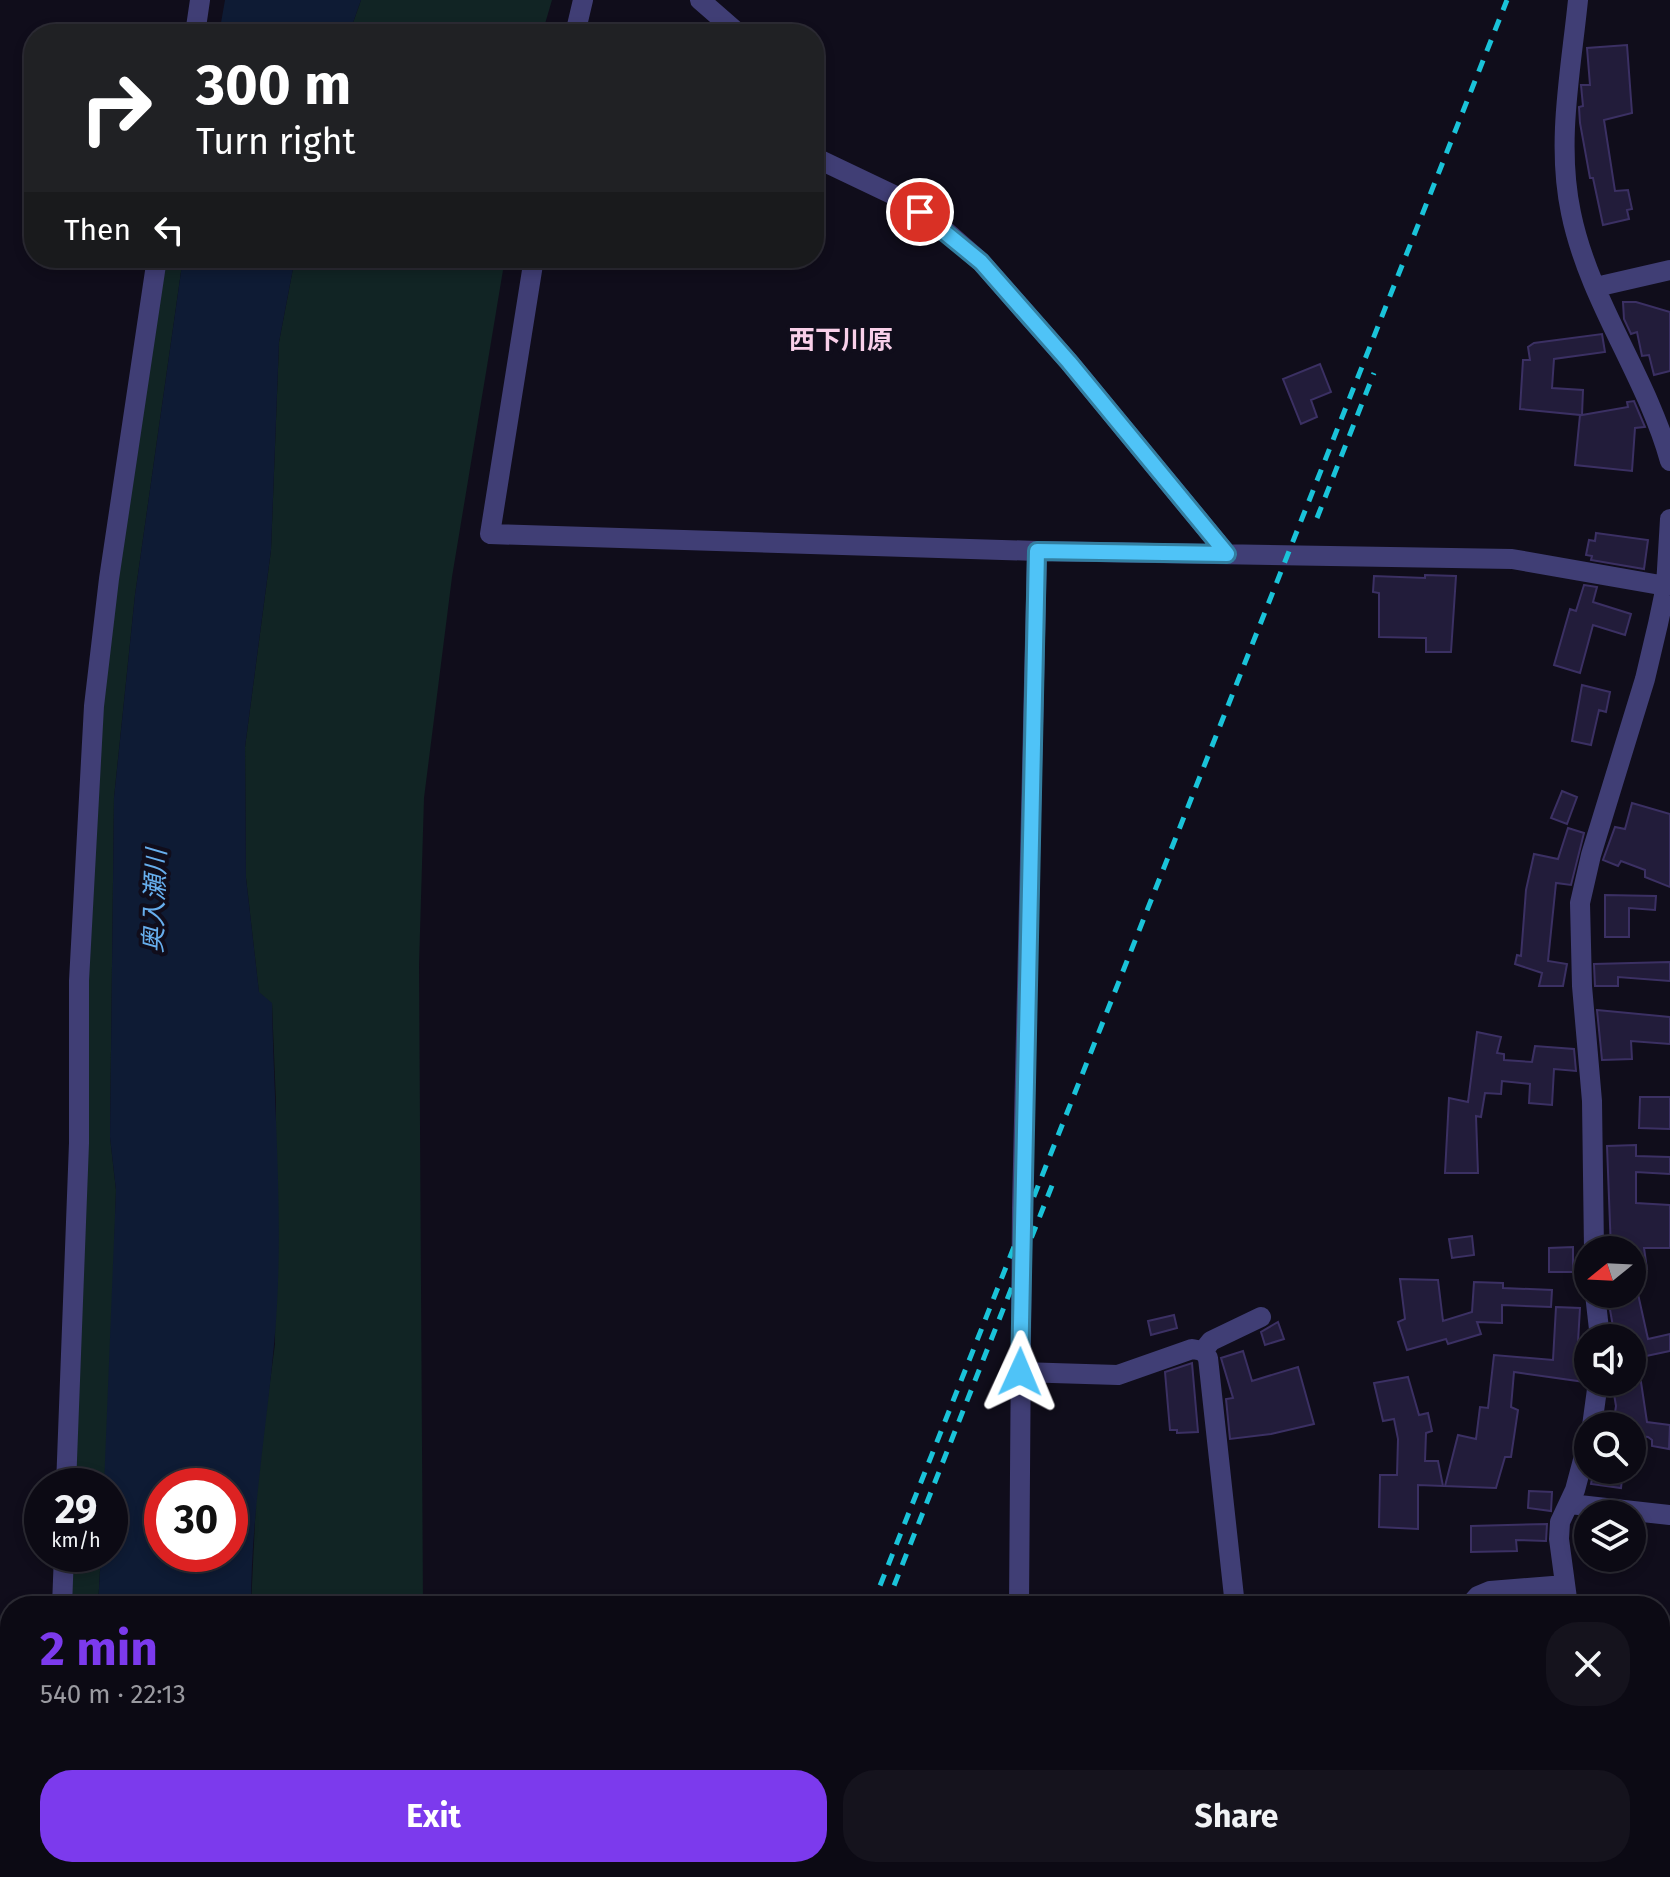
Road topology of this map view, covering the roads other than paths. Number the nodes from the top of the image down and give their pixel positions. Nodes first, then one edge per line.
1 (200, 0) edge
2 (583, 0) edge
3 (700, 0) edge
4 (1578, 0) edge
5 (196, 24) edge
6 (577, 24) edge
7 (728, 24) edge
8 (824, 162) edge
9 (156, 268) edge
10 (532, 268) edge
11 (1670, 270) edge
12 (1596, 287) junction
13 (1670, 461) edge
14 (1670, 519) edge
15 (1037, 551) junction
16 (1227, 554) junction
17 (1666, 586) junction
18 (1594, 1236) edge
19 (1261, 1317) dead end
20 (1203, 1351) junction
21 (1020, 1372) junction
22 (67, 1468) edge
23 (1576, 1484) edge
24 (1570, 1504) junction
25 (1670, 1515) edge
26 (63, 1572) edge
27 (1565, 1585) junction
28 (62, 1596) edge
29 (1019, 1596) edge
30 (1234, 1596) edge
31 (1478, 1596) edge
32 (1567, 1596) edge

1 - 5 street
2 - 6 street
3 - 7 street
4 - 12 street
8 - 16 street
9 - 22 street
10 - 15 street
11 - 12 street
12 - 13 street
14 - 17 street
15 - 16 street
15 - 21 street
16 - 17 street
17 - 18 street
19 - 20 street
20 - 21 street
20 - 30 street
21 - 29 street
23 - 24 street
24 - 25 street
24 - 27 street
26 - 28 street
27 - 31 street
27 - 32 street

